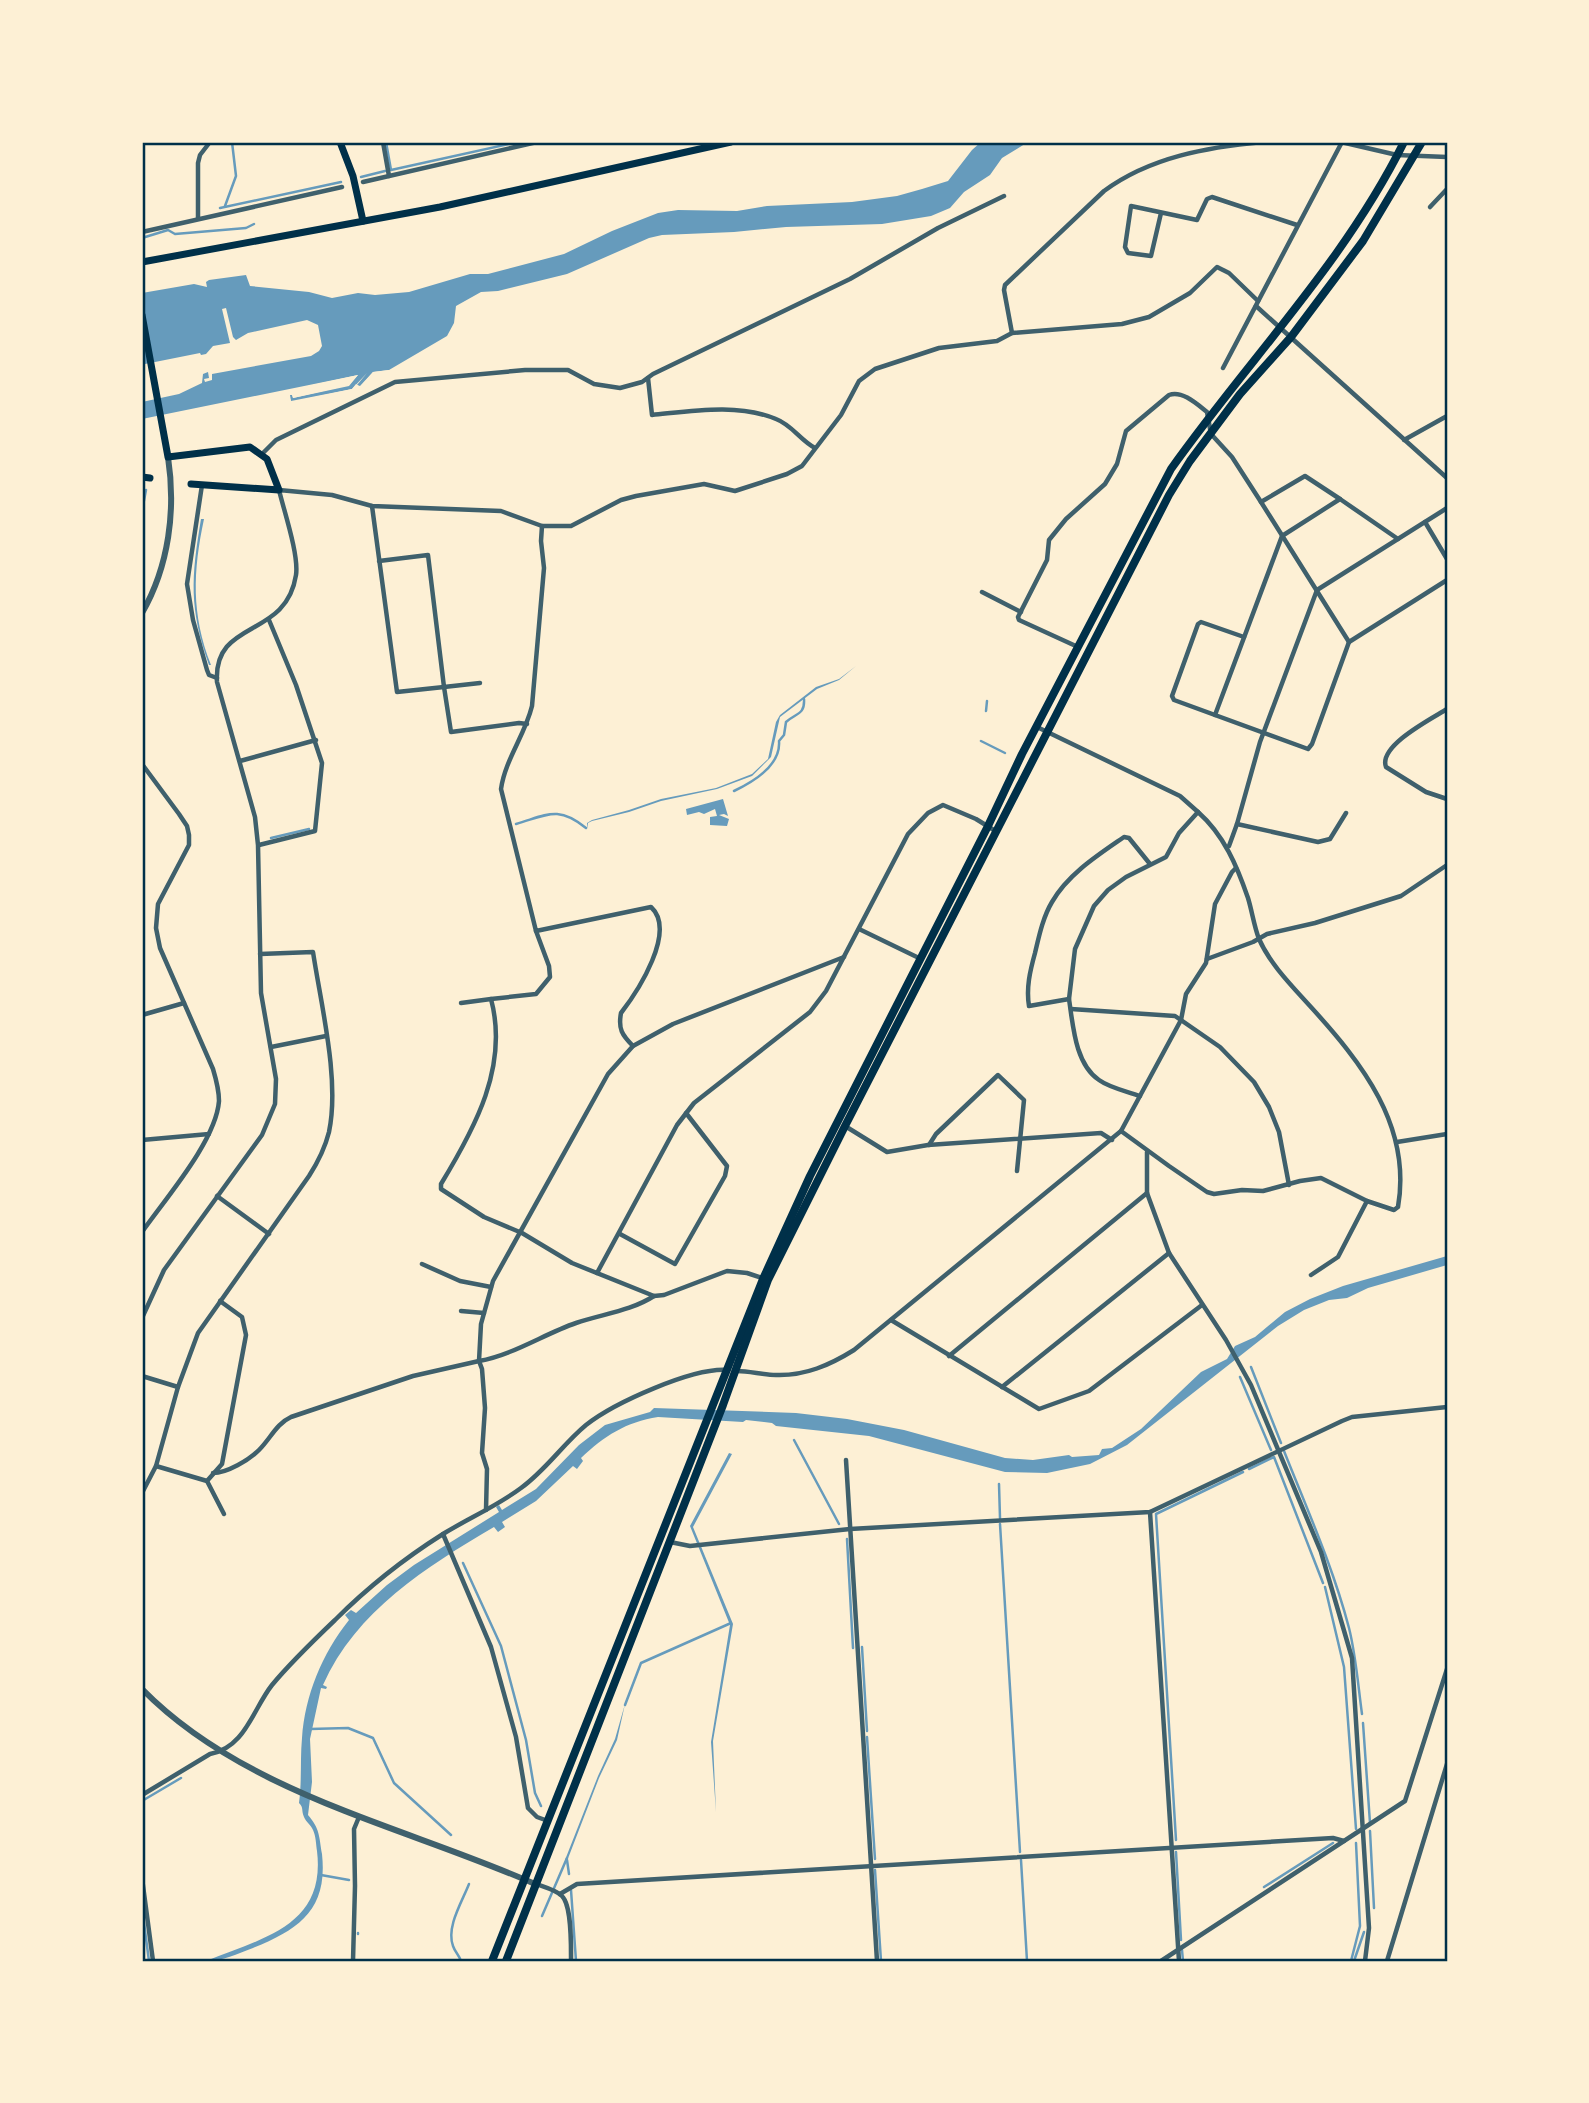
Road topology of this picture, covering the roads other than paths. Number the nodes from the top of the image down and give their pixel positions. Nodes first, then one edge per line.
1 (210, 142) edge
2 (341, 142) edge
3 (383, 142) edge
4 (537, 142) edge
5 (732, 142) edge
6 (1263, 142) edge
7 (1341, 142) edge
8 (1403, 143) edge
9 (716, 144) edge
10 (1418, 150) edge
11 (1397, 155) junction
12 (1447, 157) edge
13 (389, 176) junction
14 (363, 182) dead end
15 (342, 187) dead end
16 (1447, 189) edge
17 (1004, 196) dead end
18 (1430, 207) dead end
19 (1161, 212) junction
20 (198, 218) junction
21 (363, 221) junction
22 (1297, 225) junction
23 (142, 232) edge
24 (142, 262) edge
25 (1257, 304) junction
26 (142, 315) edge
27 (1281, 328) junction
28 (1012, 333) junction
29 (1291, 337) junction
30 (1223, 368) dead end
31 (648, 378) junction
32 (1447, 416) edge
33 (1209, 417) junction
34 (1211, 433) junction
35 (1404, 440) junction
36 (815, 448) junction
37 (262, 453) junction
38 (168, 457) junction
39 (1447, 478) edge
40 (191, 484) dead end
41 (202, 484) junction
42 (279, 490) junction
43 (1339, 499) junction
44 (1261, 502) junction
45 (372, 506) junction
46 (1447, 508) edge
47 (1425, 522) junction
48 (542, 526) junction
49 (1282, 536) junction
50 (1398, 539) junction
51 (1447, 559) edge
52 (379, 561) junction
53 (1447, 580) edge
54 (1317, 590) junction
55 (982, 592) dead end
56 (1021, 612) junction
57 (142, 613) edge
58 (269, 620) junction
59 (1244, 637) junction
60 (1349, 642) junction
61 (1079, 647) junction
62 (217, 678) junction
63 (480, 683) dead end
64 (444, 687) junction
65 (1447, 709) edge
66 (1215, 715) junction
67 (527, 724) junction
68 (1037, 727) junction
69 (1047, 732) junction
70 (1265, 734) junction
71 (316, 740) junction
72 (240, 761) junction
73 (142, 764) edge
74 (1447, 799) edge
75 (1198, 812) junction
76 (1346, 813) dead end
77 (1237, 824) junction
78 (988, 826) junction
79 (997, 832) junction
80 (258, 845) junction
81 (1228, 847) junction
82 (1150, 864) junction
83 (1447, 865) edge
84 (1236, 868) junction
85 (859, 929) junction
86 (536, 930) junction
87 (1259, 939) junction
88 (260, 954) junction
89 (844, 957) junction
90 (1207, 959) junction
91 (925, 961) junction
92 (491, 999) junction
93 (1069, 999) junction
94 (184, 1003) junction
95 (461, 1003) dead end
96 (1071, 1009) junction
97 (142, 1015) edge
98 (1181, 1020) junction
99 (326, 1036) junction
100 (633, 1046) junction
101 (271, 1047) junction
102 (1140, 1096) junction
103 (686, 1113) junction
104 (845, 1126) junction
105 (1121, 1131) junction
106 (209, 1134) junction
107 (1447, 1134) edge
108 (1020, 1139) junction
109 (142, 1140) edge
110 (1112, 1140) junction
111 (1397, 1142) junction
112 (928, 1145) junction
113 (1147, 1151) junction
114 (1017, 1171) dead end
115 (1289, 1185) junction
116 (1147, 1193) junction
117 (217, 1196) junction
118 (1367, 1201) junction
119 (142, 1232) edge
120 (522, 1233) junction
121 (269, 1234) junction
122 (620, 1234) junction
123 (1170, 1253) junction
124 (422, 1264) dead end
125 (597, 1273) junction
126 (1311, 1275) dead end
127 (766, 1280) junction
128 (491, 1287) junction
129 (654, 1296) junction
130 (220, 1301) junction
131 (1202, 1305) junction
132 (461, 1311) dead end
133 (484, 1313) junction
134 (142, 1318) edge
135 (891, 1320) junction
136 (949, 1356) junction
137 (479, 1361) junction
138 (726, 1370) junction
139 (736, 1371) junction
140 (142, 1376) edge
141 (178, 1387) junction
142 (1002, 1387) junction
143 (1447, 1407) edge
144 (1277, 1450) junction
145 (846, 1460) dead end
146 (156, 1466) junction
147 (214, 1474) junction
148 (207, 1480) junction
149 (142, 1493) edge
150 (486, 1510) junction
151 (1150, 1512) junction
152 (224, 1514) dead end
153 (850, 1529) junction
154 (443, 1535) junction
155 (670, 1542) junction
156 (1447, 1669) edge
157 (142, 1689) edge
158 (222, 1752) junction
159 (1447, 1764) edge
160 (142, 1796) edge
161 (359, 1817) junction
162 (548, 1821) junction
163 (1364, 1830) junction
164 (1344, 1841) junction
165 (1171, 1847) junction
166 (871, 1866) junction
167 (142, 1878) edge
168 (525, 1879) junction
169 (535, 1884) junction
170 (560, 1894) junction
171 (1178, 1950) junction
172 (153, 1961) edge
173 (353, 1961) edge
174 (492, 1961) edge
175 (506, 1961) edge
176 (572, 1961) edge
177 (877, 1961) edge
178 (1161, 1961) edge
179 (1179, 1961) edge
180 (1366, 1961) edge
181 (1387, 1961) edge

1 - 20 street
2 - 21 main road
3 - 13 street
4 - 13 street
5 - 9 main road
6 - 28 street
7 - 11 street
7 - 22 street
8 - 11 highway
9 - 21 main road
10 - 11 street
10 - 12 street
10 - 29 highway
11 - 27 highway
13 - 14 street
15 - 20 street
16 - 18 street
17 - 31 street
19 - 19 street
19 - 22 street
20 - 23 street
21 - 24 main road
22 - 25 street
25 - 27 street
25 - 28 street
25 - 30 street
26 - 38 main road
27 - 29 street
27 - 33 highway
28 - 36 street
29 - 34 highway
29 - 35 street
31 - 36 street
31 - 37 street
32 - 35 street
33 - 34 street
33 - 56 street
33 - 61 highway
34 - 44 street
34 - 69 highway
35 - 39 street
36 - 48 street
37 - 38 main road
37 - 42 main road
38 - 57 street
40 - 41 main road
41 - 42 main road
41 - 62 street
42 - 45 street
42 - 58 street
43 - 44 street
43 - 49 street
43 - 50 street
44 - 49 street
45 - 48 street
45 - 52 street
46 - 47 street
47 - 50 street
47 - 51 street
48 - 67 street
49 - 54 street
49 - 59 street
50 - 54 street
52 - 64 street
52 - 64 street
53 - 60 street
54 - 60 street
54 - 70 street
55 - 56 street
56 - 61 street
58 - 62 street
58 - 71 street
59 - 66 street
59 - 66 street
60 - 70 street
61 - 68 highway
62 - 72 street
63 - 64 street
64 - 67 street
65 - 74 street
66 - 70 street
67 - 86 street
68 - 69 street
68 - 78 highway
69 - 75 street
69 - 79 highway
70 - 77 street
71 - 72 street
71 - 80 street
72 - 80 street
73 - 94 street
75 - 81 street
75 - 82 street
76 - 77 street
77 - 81 street
78 - 79 street
78 - 85 street
78 - 91 highway
79 - 91 highway
80 - 88 street
81 - 84 street
82 - 93 street
82 - 93 street
83 - 87 street
84 - 87 street
84 - 90 street
85 - 89 street
85 - 91 street
86 - 92 street
86 - 100 street
87 - 90 street
87 - 111 street
88 - 99 street
88 - 101 street
89 - 100 street
89 - 103 street
90 - 98 street
91 - 104 highway
91 - 127 highway
92 - 95 street
92 - 120 street
93 - 96 street
94 - 97 street
94 - 106 street
96 - 98 street
96 - 102 street
98 - 102 street
98 - 115 street
99 - 101 street
99 - 121 street
100 - 120 street
101 - 117 street
102 - 105 street
103 - 122 street
103 - 122 street
104 - 112 street
104 - 127 highway
105 - 110 street
105 - 113 street
106 - 109 street
106 - 119 street
107 - 111 street
108 - 110 street
108 - 112 street
108 - 112 street
108 - 114 street
110 - 135 street
111 - 118 street
113 - 115 street
113 - 116 street
115 - 118 street
116 - 123 street
116 - 136 street
117 - 121 street
117 - 134 street
118 - 126 street
120 - 125 street
120 - 128 street
121 - 130 street
122 - 125 street
123 - 131 street
123 - 142 street
124 - 128 street
125 - 129 street
127 - 129 street
127 - 138 highway
127 - 139 highway
128 - 133 street
129 - 137 street
130 - 141 street
130 - 147 street
131 - 142 street
131 - 144 street
132 - 133 street
133 - 137 street
135 - 136 street
135 - 139 street
136 - 142 street
137 - 147 street
137 - 150 street
138 - 139 street
138 - 150 street
138 - 162 highway
139 - 155 highway
140 - 141 street
141 - 146 street
143 - 144 street
144 - 151 street
144 - 163 street
145 - 153 street
146 - 148 street
146 - 149 street
147 - 148 street
148 - 152 street
150 - 154 street
151 - 153 street
151 - 165 street
153 - 155 street
153 - 166 street
154 - 158 street
154 - 162 street
155 - 169 highway
156 - 163 street
157 - 158 street
158 - 160 street
158 - 161 street
159 - 181 street
161 - 168 street
161 - 173 street
162 - 168 highway
163 - 164 street
163 - 180 street
164 - 165 street
164 - 171 street
165 - 166 street
165 - 171 street
166 - 170 street
166 - 177 street
167 - 172 street
168 - 169 street
168 - 174 highway
169 - 170 street
169 - 175 highway
170 - 176 street
171 - 178 street
171 - 179 street

